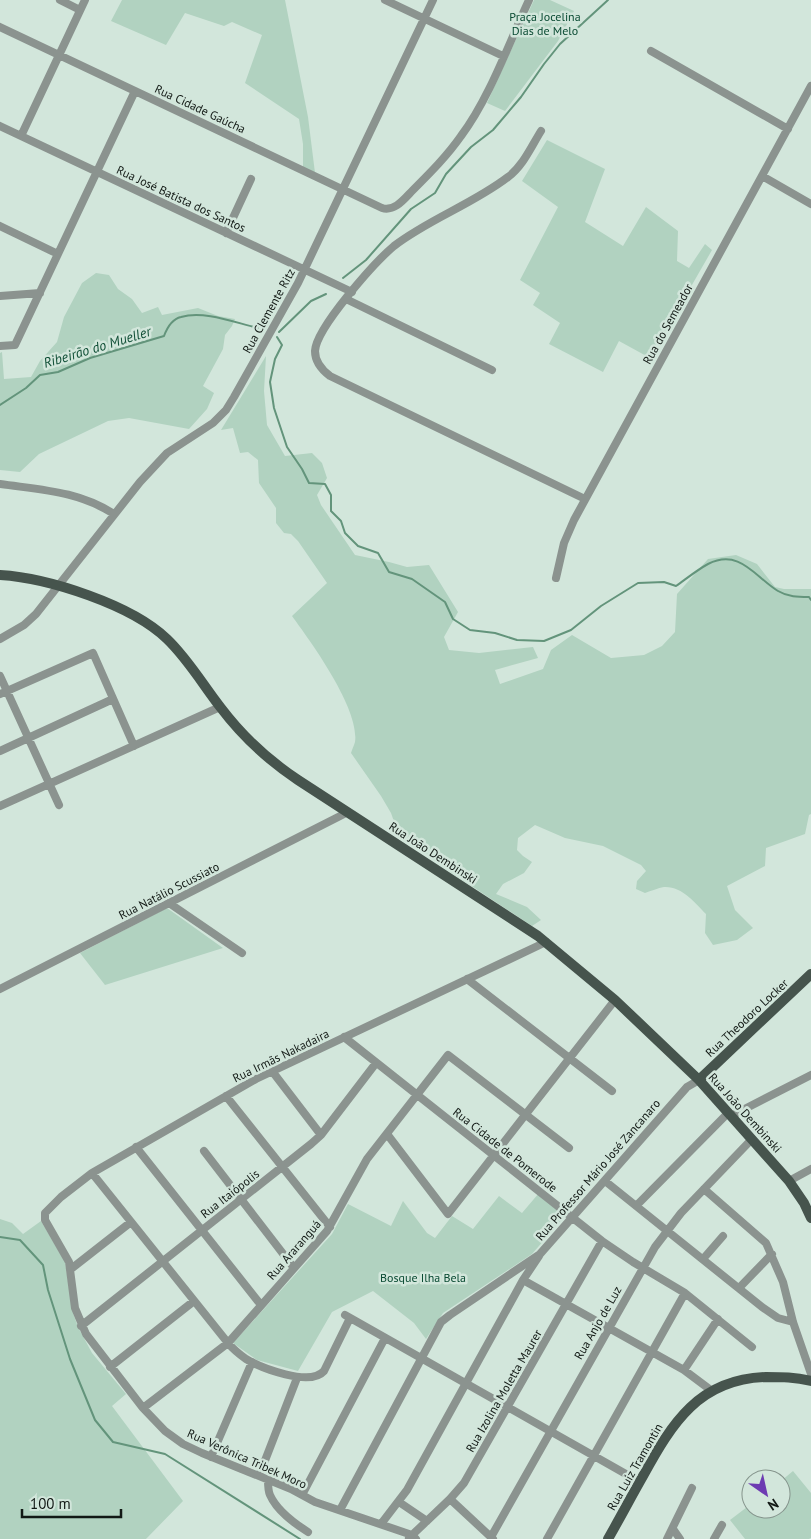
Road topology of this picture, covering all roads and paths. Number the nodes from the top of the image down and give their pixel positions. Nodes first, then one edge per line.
1 (60, 0) edge
2 (85, 0) edge
3 (385, 0) edge
4 (433, 0) edge
5 (529, 0) edge
6 (80, 10) junction
7 (424, 18) junction
8 (0, 27) edge
9 (651, 51) dead end
10 (59, 55) junction
11 (503, 56) junction
12 (811, 86) edge
13 (135, 91) junction
14 (0, 126) edge
15 (788, 129) junction
16 (541, 131) dead end
17 (21, 136) junction
18 (97, 172) junction
19 (762, 176) junction
20 (251, 179) dead end
21 (343, 190) junction
22 (811, 204) edge
23 (0, 226) edge
24 (226, 233) junction
25 (58, 254) junction
26 (304, 270) junction
27 (40, 293) junction
28 (0, 296) edge
29 (349, 296) junction
30 (0, 346) edge
31 (492, 370) dead end
32 (0, 484) edge
33 (585, 499) junction
34 (114, 514) junction
35 (0, 575) edge
36 (556, 578) dead end
37 (59, 585) junction
38 (0, 638) edge
39 (0, 676) edge
40 (3, 692) edge
41 (113, 699) junction
42 (220, 707) junction
43 (28, 738) junction
44 (134, 746) junction
45 (0, 751) edge
46 (49, 784) junction
47 (59, 805) dead end
48 (0, 806) edge
49 (348, 812) junction
50 (169, 903) junction
51 (546, 942) junction
52 (242, 953) dead end
53 (811, 974) edge
54 (467, 979) junction
55 (0, 989) edge
56 (615, 1000) junction
57 (344, 1037) junction
58 (570, 1058) junction
59 (376, 1063) junction
60 (272, 1071) junction
61 (811, 1074) edge
62 (699, 1080) junction
63 (612, 1091) dead end
64 (417, 1095) junction
65 (226, 1096) junction
66 (526, 1115) junction
67 (730, 1115) junction
68 (320, 1134) junction
69 (387, 1134) junction
70 (752, 1139) junction
71 (136, 1147) junction
72 (569, 1148) dead end
73 (204, 1151) dead end
74 (494, 1155) junction
75 (282, 1167) junction
76 (811, 1169) edge
77 (92, 1174) junction
78 (604, 1180) junction
79 (789, 1181) junction
80 (704, 1189) junction
81 (242, 1199) junction
82 (636, 1206) junction
83 (44, 1217) joint
84 (572, 1217) junction
85 (811, 1218) edge
86 (131, 1222) junction
87 (330, 1227) junction
88 (202, 1230) junction
89 (666, 1230) junction
90 (723, 1236) dead end
91 (602, 1241) junction
92 (540, 1254) junction
93 (772, 1254) junction
94 (703, 1259) junction
95 (162, 1262) junction
96 (294, 1268) junction
97 (642, 1268) junction
98 (71, 1269) junction
99 (523, 1280) junction
100 (739, 1288) junction
101 (685, 1293) junction
102 (194, 1301) junction
103 (566, 1304) junction
104 (261, 1305) junction
105 (718, 1320) junction
106 (793, 1322) junction
107 (81, 1326) junction
108 (609, 1328) junction
109 (385, 1338) junction
110 (228, 1343) junction
111 (752, 1347) dead end
112 (652, 1352) junction
113 (421, 1358) junction
114 (252, 1362) junction
115 (110, 1368) junction
116 (684, 1370) junction
117 (768, 1377) junction
118 (808, 1377) edge
119 (297, 1378) junction
120 (466, 1383) junction
121 (811, 1388) edge
122 (712, 1391) junction
123 (508, 1407) junction
124 (143, 1408) junction
125 (550, 1431) junction
126 (594, 1456) junction
127 (211, 1458) junction
128 (259, 1476) junction
129 (268, 1479) junction
130 (640, 1482) junction
131 (692, 1488) dead end
132 (302, 1495) junction
133 (450, 1499) junction
134 (399, 1502) junction
135 (340, 1510) junction
136 (427, 1521) junction
137 (381, 1524) junction
138 (722, 1525) dead end
139 (673, 1529) junction
140 (308, 1532) dead end
141 (412, 1538) edge
142 (492, 1538) edge
143 (547, 1539) edge
144 (608, 1539) edge
145 (667, 1539) edge
146 (680, 1539) edge
147 (714, 1539) edge

1 - 6 street
2 - 6 street
3 - 7 street
4 - 7 street, Rua Clemente Ritz
5 - 11 street
6 - 10 street
7 - 11 street
7 - 21 street, Rua Clemente Ritz
8 - 10 street, Rua Cidade Gaúcha
9 - 15 street
10 - 13 street, Rua Cidade Gaúcha
10 - 17 street
11 - 21 street, Rua Cidade Gaúcha
12 - 15 street, Rua do Semeador
13 - 18 street
13 - 21 street, Rua Cidade Gaúcha
14 - 17 street, Rua José Batista dos Santos
15 - 19 street, Rua do Semeador
16 - 29 street
17 - 18 street, Rua José Batista dos Santos
18 - 24 street, Rua José Batista dos Santos
18 - 25 street
19 - 22 street
19 - 33 street, Rua do Semeador
20 - 24 street
21 - 26 street, Rua Clemente Ritz
23 - 25 street
24 - 26 street, Rua José Batista dos Santos
25 - 27 street
26 - 29 street, Rua José Batista dos Santos
26 - 34 street, Rua Clemente Ritz
27 - 28 street
27 - 30 street
29 - 31 street, Rua José Batista dos Santos
29 - 33 street
32 - 34 street
33 - 36 street, Rua do Semeador
34 - 37 street, Rua Clemente Ritz
35 - 37 main road, Rua João Dembinski
37 - 38 street, Rua Clemente Ritz
37 - 42 main road, Rua João Dembinski
39 - 40 street
40 - 41 street
40 - 43 street
41 - 43 street
41 - 44 street
42 - 44 street
42 - 49 main road, Rua João Dembinski
43 - 45 street
43 - 46 street
44 - 46 street
46 - 47 street
46 - 48 street
49 - 50 street, Rua Natálio Scussiato
49 - 51 main road, Rua João Dembinski
50 - 52 street
50 - 55 street, Rua Natálio Scussiato
51 - 54 street, Rua Irmãs Nakadaira
51 - 56 main road, Rua João Dembinski
53 - 62 main road, Rua Theodoro Locker
54 - 57 street, Rua Irmãs Nakadaira
54 - 58 street
56 - 58 street
56 - 62 main road, Rua João Dembinski
57 - 59 street, Rua Cidade de Pomerode
57 - 60 street, Rua Irmãs Nakadaira
58 - 63 street
58 - 66 street
59 - 64 street, Rua Cidade de Pomerode
59 - 68 street, Rua Itaiópolis
60 - 65 street, Rua Irmãs Nakadaira
60 - 68 street
61 - 67 street
62 - 67 main road, Rua João Dembinski
62 - 78 street, Rua Professor Mário José Zancanaro
64 - 66 street, Rua Araranguá
64 - 69 street, Rua Araranguá
64 - 74 street, Rua Cidade de Pomerode
65 - 71 street, Rua Irmãs Nakadaira
65 - 75 street
66 - 72 street
66 - 74 street
67 - 70 main road, Rua João Dembinski
67 - 82 street
68 - 75 street, Rua Itaiópolis
69 - 74 street
69 - 87 street, Rua Araranguá
70 - 79 main road, Rua João Dembinski
70 - 80 street, Rua Anjo de Luz
71 - 77 street, Rua Irmãs Nakadaira
71 - 88 street
73 - 81 street
74 - 84 street, Rua Cidade de Pomerode
75 - 81 street, Rua Itaiópolis
75 - 87 street
76 - 79 street
77 - 83 street, Rua Irmãs Nakadaira
77 - 86 street
78 - 82 street
78 - 84 street, Rua Professor Mário José Zancanaro
79 - 85 main road, Rua João Dembinski
80 - 89 street, Rua Anjo de Luz
80 - 93 street
81 - 88 street, Rua Itaiópolis
81 - 96 street
82 - 89 street
83 - 98 street, Rua Verônica Tribek Moro
84 - 91 street, Rua Cidade de Pomerode
84 - 92 street, Rua Professor Mário José Zancanaro
86 - 95 street
86 - 98 street
87 - 96 street, Rua Araranguá
88 - 95 street, Rua Itaiópolis
88 - 104 street
89 - 94 street
89 - 97 street, Rua Anjo de Luz
90 - 94 street
91 - 97 street, Rua Cidade de Pomerode
91 - 103 street, Rua Izolina Moletta Maurer
92 - 99 street
92 - 113 street, Rua Professor Mário José Zancanaro
93 - 100 street
93 - 106 street
94 - 100 street
95 - 102 street
95 - 107 street, Rua Itaiópolis
96 - 104 street, Rua Araranguá
97 - 101 street, Rua Cidade de Pomerode
97 - 108 street, Rua Anjo de Luz
98 - 107 street, Rua Verônica Tribek Moro
99 - 103 street
99 - 120 street
100 - 106 street
101 - 105 street, Rua Cidade de Pomerode
101 - 112 street
102 - 110 street
102 - 115 street
103 - 108 street
103 - 123 street, Rua Izolina Moletta Maurer
104 - 110 street, Rua Araranguá
105 - 111 street, Rua Cidade de Pomerode
105 - 116 street
106 - 118 street
107 - 115 street, Rua Verônica Tribek Moro
108 - 112 street
108 - 125 street, Rua Anjo de Luz
109 - 113 street
109 - 119 street
109 - 132 street
110 - 114 street
110 - 124 street, Rua Araranguá
112 - 116 street
112 - 126 street
113 - 120 street
113 - 135 street, Rua Professor Mário José Zancanaro
114 - 119 street
114 - 127 street
115 - 124 street, Rua Verônica Tribek Moro
116 - 122 street
117 - 118 main road, Rua Luiz Tramontin
117 - 121 main road, Rua Luiz Tramontin
117 - 122 main road, Rua Luiz Tramontin
119 - 128 street
120 - 123 street
120 - 134 street
122 - 130 main road, Rua Luiz Tramontin
123 - 125 street
123 - 133 street, Rua Izolina Moletta Maurer
124 - 127 street, Rua Verônica Tribek Moro
125 - 126 street
125 - 142 street, Rua Anjo de Luz
126 - 130 street
126 - 143 street
127 - 128 street, Rua Verônica Tribek Moro
128 - 129 street, Rua Verônica Tribek Moro
129 - 132 street, Rua Verônica Tribek Moro
129 - 140 street
130 - 144 main road, Rua Luiz Tramontin
131 - 139 street
132 - 135 street, Rua Verônica Tribek Moro
133 - 136 street, Rua Izolina Moletta Maurer
133 - 142 street
134 - 136 street
134 - 137 street
135 - 137 street, Rua Verônica Tribek Moro
136 - 141 street, Rua Izolina Moletta Maurer
137 - 141 street, Rua Verônica Tribek Moro
138 - 147 street
139 - 145 street
139 - 146 street

